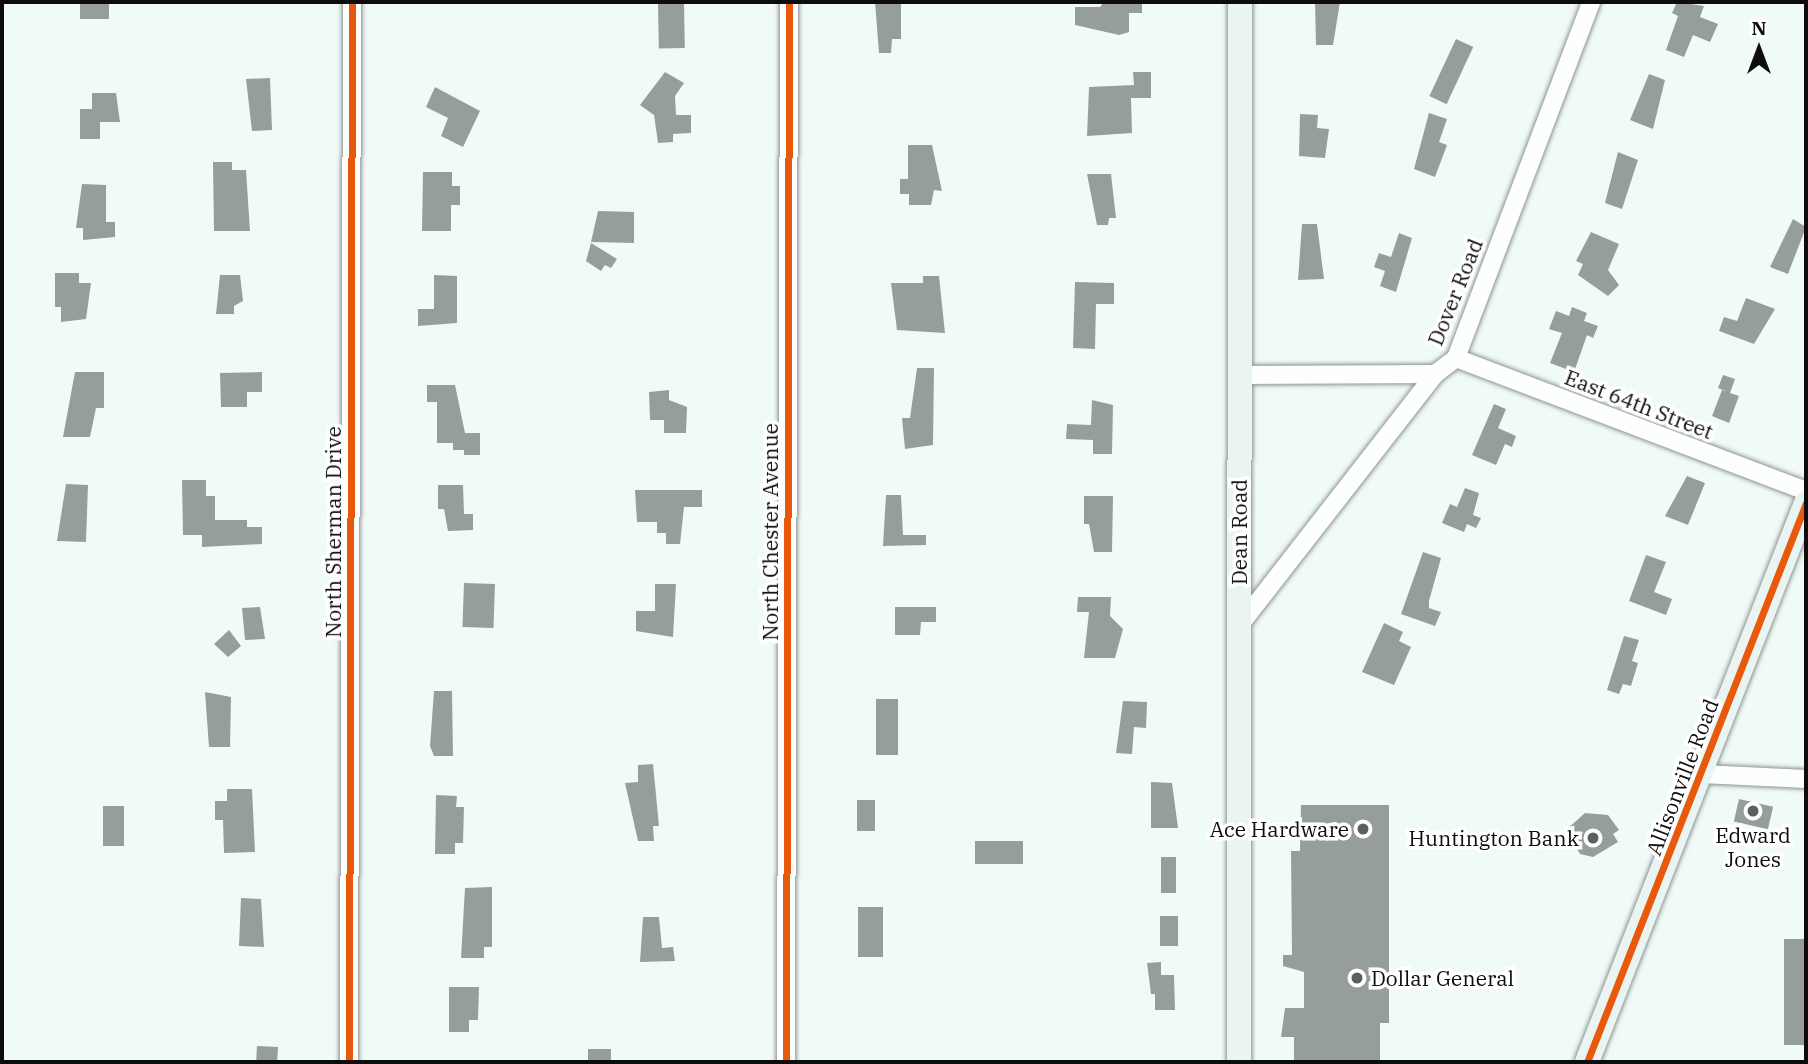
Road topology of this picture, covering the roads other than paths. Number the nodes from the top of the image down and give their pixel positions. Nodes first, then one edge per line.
1 (352, 2) edge
2 (789, 2) edge
3 (1240, 2) edge
4 (1591, 2) edge
5 (1456, 358) junction
6 (1435, 374) junction
7 (1240, 376) junction
8 (1806, 491) edge
9 (1806, 503) edge
10 (1239, 626) junction
11 (1702, 774) junction
12 (1806, 779) edge
13 (349, 1062) edge
14 (786, 1062) edge
15 (1239, 1062) edge
16 (1587, 1062) edge

1 - 13 street, North Sherman Drive
2 - 14 street, North Chester Avenue
3 - 7 street, Dean Road
4 - 5 street, Dover Road
5 - 6 street, Dover Road
5 - 8 street, East 64th Street
6 - 7 street
6 - 10 street, Dover Road
7 - 10 street, Dean Road
9 - 11 street, Allisonville Road
10 - 15 street, Dean Road
11 - 12 street
11 - 16 street, Allisonville Road

